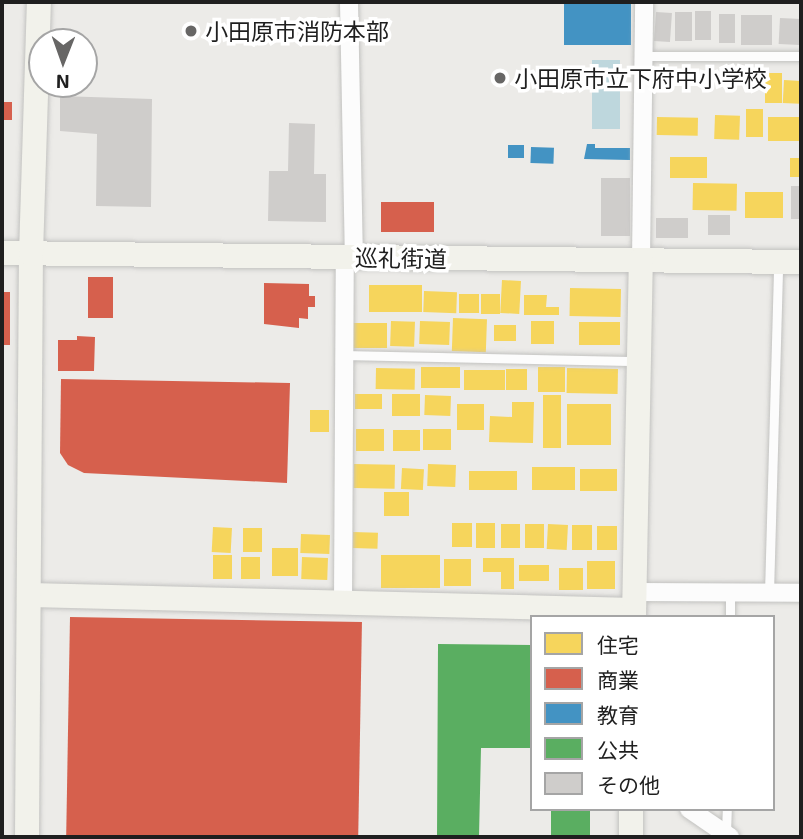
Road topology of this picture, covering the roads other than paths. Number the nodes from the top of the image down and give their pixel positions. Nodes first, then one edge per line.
1 (38, 2) edge
2 (349, 2) edge
3 (644, 2) edge
4 (644, 56) junction
5 (801, 56) edge
6 (2, 253) edge
7 (31, 254) junction
8 (350, 257) junction
9 (641, 260) junction
10 (790, 262) edge
11 (347, 355) junction
12 (637, 361) junction
13 (730, 593) junction
14 (769, 593) junction
15 (801, 593) edge
16 (30, 595) junction
17 (343, 602) junction
18 (634, 606) edge
19 (730, 615) edge
20 (631, 811) edge
21 (692, 811) edge
22 (727, 811) edge
23 (728, 836) edge
24 (27, 837) edge
25 (631, 837) edge

1 - 7 street
2 - 8 street
3 - 4 street
4 - 5 lane
4 - 9 street
6 - 7 street, 巡礼街道
7 - 8 street, 巡礼街道
7 - 16 street
8 - 9 street, 巡礼街道
8 - 11 street
9 - 10 street, 巡礼街道
9 - 12 street
10 - 14 lane
11 - 12 lane
11 - 17 street
12 - 18 street
13 - 14 street
13 - 18 street
13 - 19 lane
14 - 15 street
16 - 17 street
16 - 24 street
17 - 18 street
20 - 25 street
21 - 23 street
22 - 23 lane

